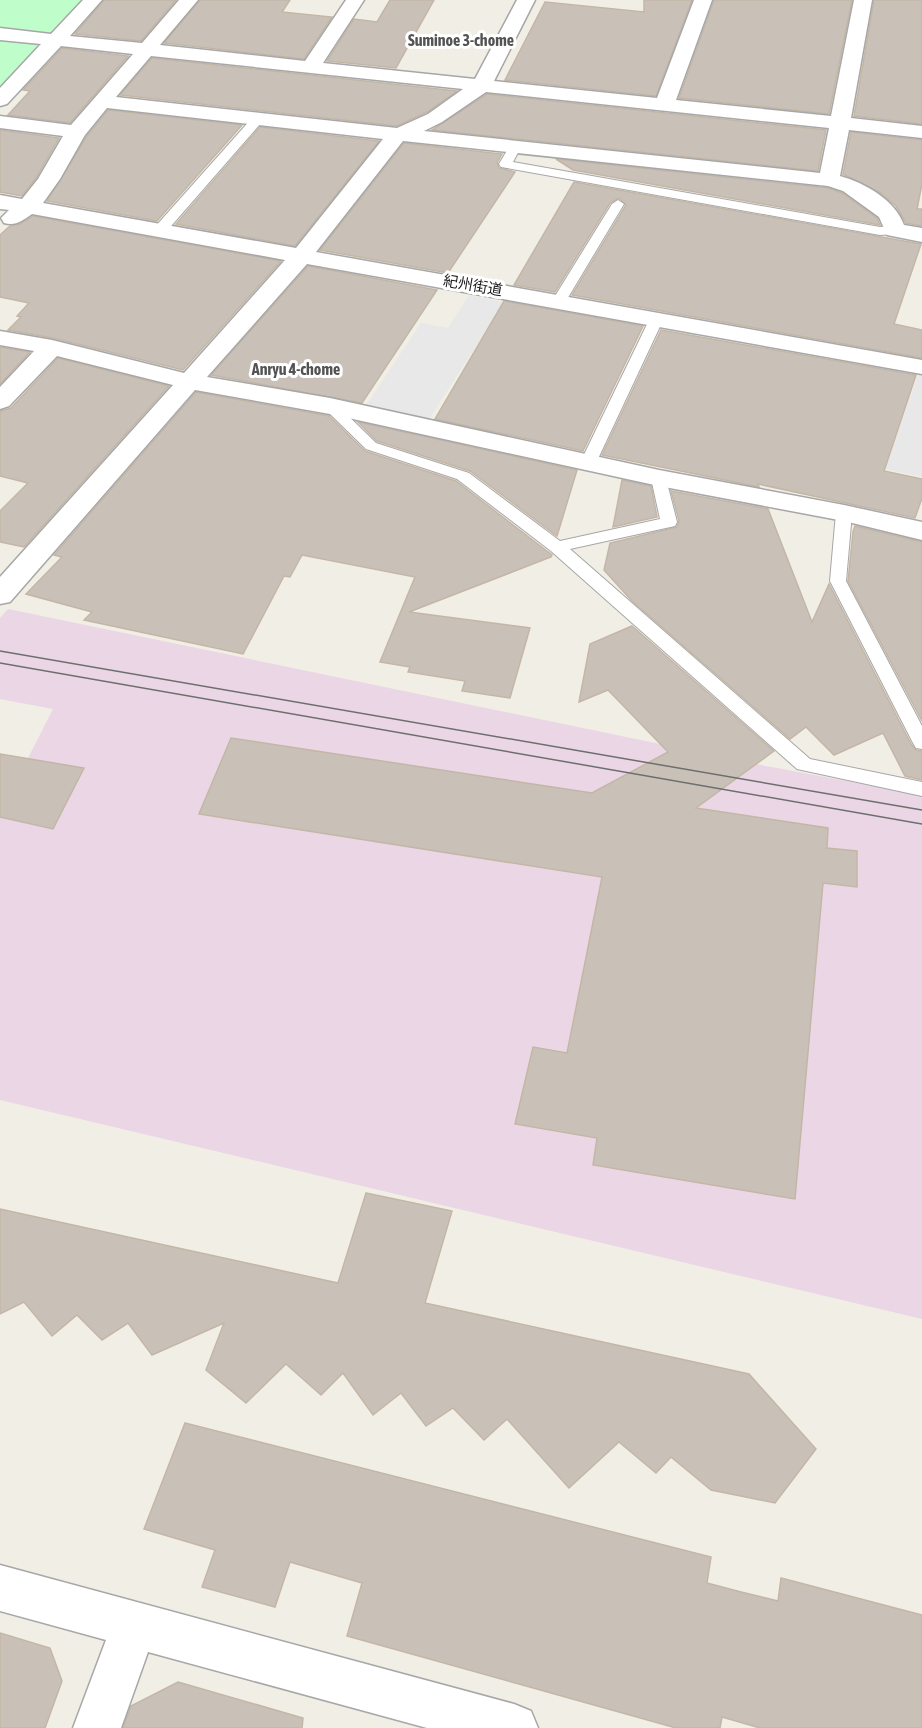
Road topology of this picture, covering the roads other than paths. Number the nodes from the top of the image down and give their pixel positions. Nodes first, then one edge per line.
1 (93, 0) edge
2 (189, 0) edge
3 (355, 0) edge
4 (526, 0) edge
5 (703, 0) edge
6 (863, 0) edge
7 (0, 34) edge
8 (55, 40) junction
9 (148, 50) junction
10 (310, 68) junction
11 (482, 85) junction
12 (0, 100) edge
13 (103, 102) junction
14 (664, 105) junction
15 (257, 120) junction
16 (0, 122) edge
17 (839, 123) junction
18 (76, 132) junction
19 (922, 132) edge
20 (396, 136) junction
21 (516, 145) junction
22 (829, 180) junction
23 (13, 204) edge
24 (618, 204) dead end
25 (0, 224) edge
26 (160, 230) junction
27 (895, 230) junction
28 (922, 235) edge
29 (302, 255) junction
30 (559, 301) junction
31 (657, 318) junction
32 (0, 338) edge
33 (52, 348) junction
34 (922, 367) edge
35 (190, 382) junction
36 (0, 401) edge
37 (330, 406) junction
38 (588, 463) junction
39 (659, 478) junction
40 (844, 513) junction
41 (922, 531) edge
42 (558, 547) junction
43 (12, 566) edge
44 (0, 595) edge
45 (922, 743) edge
46 (922, 789) edge
47 (0, 1588) edge
48 (134, 1625) junction
49 (97, 1728) edge
50 (514, 1728) edge

1 - 8 street
2 - 9 street
3 - 10 street
4 - 11 street
5 - 14 street
6 - 17 street
7 - 8 street
8 - 9 street
8 - 12 street
9 - 10 street
9 - 13 street
10 - 11 street
11 - 14 street
11 - 20 street
13 - 15 street
13 - 18 street
14 - 17 street
15 - 20 street
15 - 26 lane
16 - 18 street
17 - 19 street
17 - 22 street
18 - 23 street
20 - 21 street
20 - 29 street
21 - 22 street
21 - 27 lane
22 - 27 street
23 - 25 street
23 - 26 street, 紀州街道
24 - 30 lane
26 - 29 street, 紀州街道
27 - 28 street
29 - 30 street, 紀州街道
29 - 35 street
30 - 31 street, 紀州街道
31 - 34 street, 紀州街道
31 - 38 lane
32 - 33 street
33 - 35 street
33 - 36 street
35 - 37 street
35 - 43 street
37 - 38 street
37 - 42 lane
38 - 39 street
39 - 40 street
39 - 42 lane
40 - 41 street
40 - 45 lane
42 - 46 lane
43 - 44 street
47 - 48 street
48 - 49 street
48 - 50 street

